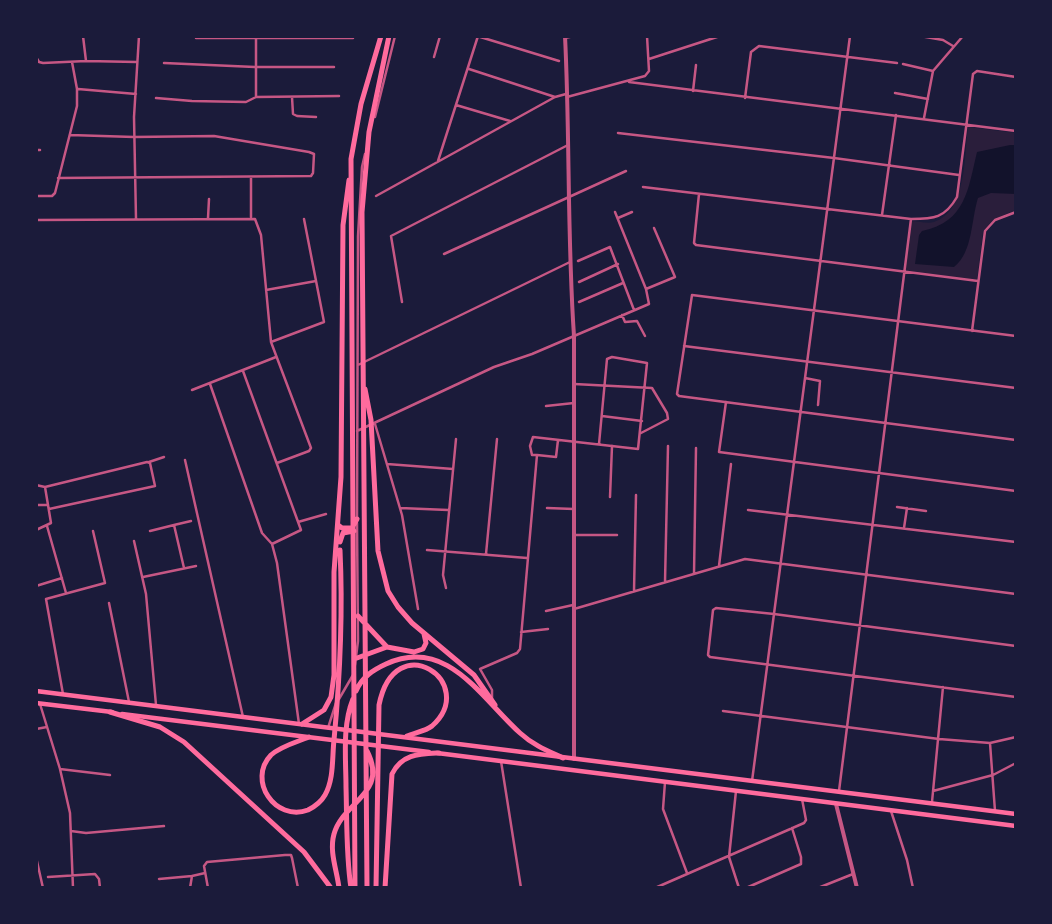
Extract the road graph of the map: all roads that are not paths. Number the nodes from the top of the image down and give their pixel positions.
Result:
1 (83, 36) edge
2 (139, 36) edge
3 (381, 36) edge
4 (389, 36) edge
5 (395, 36) edge
6 (440, 36) edge
7 (478, 36) edge
8 (574, 36) edge
9 (647, 36) edge
10 (720, 36) edge
11 (850, 36) edge
12 (920, 36) edge
13 (963, 36) edge
14 (256, 37) edge
15 (565, 37) edge
16 (196, 38) dead end
17 (353, 38) dead end
18 (953, 46) junction
19 (848, 56) junction
20 (36, 57) edge
21 (434, 57) dead end
22 (649, 59) junction
23 (86, 60) junction
24 (559, 61) dead end
25 (72, 62) junction
26 (137, 62) junction
27 (164, 63) dead end
28 (897, 63) dead end
29 (903, 64) dead end
30 (696, 65) dead end
31 (256, 67) junction
32 (334, 67) dead end
33 (468, 68) junction
34 (933, 71) junction
35 (1016, 77) edge
36 (629, 82) junction
37 (77, 89) junction
38 (693, 91) junction
39 (895, 93) dead end
40 (136, 94) junction
41 (567, 95) junction
42 (256, 96) junction
43 (339, 96) dead end
44 (292, 97) junction
45 (555, 97) junction
46 (156, 98) dead end
47 (744, 98) junction
48 (928, 99) junction
49 (456, 106) junction
50 (840, 109) junction
51 (896, 115) junction
52 (316, 116) dead end
53 (924, 118) junction
54 (512, 121) junction
55 (966, 124) junction
56 (1016, 131) edge
57 (618, 133) dead end
58 (70, 135) junction
59 (134, 138) junction
60 (570, 144) junction
61 (834, 158) junction
62 (351, 159) junction
63 (438, 161) junction
64 (889, 165) junction
65 (626, 171) dead end
66 (959, 175) junction
67 (135, 177) junction
68 (251, 177) junction
69 (58, 178) junction
70 (643, 187) dead end
71 (699, 194) junction
72 (570, 195) junction
73 (36, 196) edge
74 (376, 196) dead end
75 (209, 199) dead end
76 (827, 208) junction
77 (615, 212) dead end
78 (632, 212) dead end
79 (1016, 212) edge
80 (882, 215) junction
81 (251, 217) junction
82 (208, 218) junction
83 (304, 218) dead end
84 (618, 218) junction
85 (136, 219) junction
86 (36, 220) edge
87 (911, 220) junction
88 (654, 228) dead end
89 (444, 254) dead end
90 (820, 260) junction
91 (571, 261) junction
92 (578, 261) dead end
93 (618, 264) junction
94 (905, 272) junction
95 (316, 280) junction
96 (978, 281) junction
97 (579, 282) dead end
98 (622, 283) junction
99 (646, 289) junction
100 (266, 290) junction
101 (402, 302) dead end
102 (579, 302) dead end
103 (634, 310) junction
104 (814, 310) junction
105 (622, 315) junction
106 (899, 322) junction
107 (972, 331) junction
108 (574, 336) junction
109 (645, 336) dead end
110 (1016, 336) edge
111 (272, 342) junction
112 (684, 346) junction
113 (276, 356) junction
114 (807, 361) junction
115 (358, 365) junction
116 (243, 371) junction
117 (892, 373) junction
118 (363, 378) junction
119 (805, 378) junction
120 (210, 384) junction
121 (574, 384) junction
122 (604, 385) junction
123 (1016, 388) edge
124 (646, 389) junction
125 (192, 390) dead end
126 (726, 402) junction
127 (574, 403) junction
128 (818, 405) dead end
129 (546, 406) dead end
130 (801, 411) junction
131 (602, 416) junction
132 (642, 421) junction
133 (886, 423) junction
134 (375, 424) junction
135 (357, 431) junction
136 (641, 433) junction
137 (497, 439) dead end
138 (456, 440) dead end
139 (558, 440) junction
140 (1016, 440) edge
141 (575, 442) junction
142 (599, 444) junction
143 (612, 446) junction
144 (668, 446) dead end
145 (696, 448) dead end
146 (537, 455) junction
147 (164, 457) dead end
148 (185, 460) dead end
149 (149, 462) junction
150 (794, 462) junction
151 (277, 463) junction
152 (387, 464) junction
153 (731, 464) dead end
154 (453, 469) junction
155 (880, 474) junction
156 (36, 485) edge
157 (45, 487) junction
158 (1016, 492) edge
159 (636, 494) dead end
160 (610, 497) dead end
161 (36, 505) edge
162 (48, 505) junction
163 (897, 507) dead end
164 (400, 508) junction
165 (546, 508) dead end
166 (907, 508) junction
167 (49, 509) junction
168 (574, 509) junction
169 (448, 510) junction
170 (748, 510) dead end
171 (926, 511) dead end
172 (326, 514) dead end
173 (787, 514) junction
174 (357, 519) junction
175 (191, 521) dead end
176 (298, 522) junction
177 (338, 524) junction
178 (873, 524) junction
179 (174, 525) junction
180 (46, 526) junction
181 (904, 528) junction
182 (36, 530) edge
183 (93, 531) dead end
184 (150, 531) dead end
185 (356, 531) junction
186 (574, 535) junction
187 (617, 535) dead end
188 (134, 541) dead end
189 (1016, 542) edge
190 (272, 544) junction
191 (339, 546) junction
192 (427, 550) dead end
193 (445, 551) junction
194 (486, 554) junction
195 (527, 558) junction
196 (781, 563) junction
197 (196, 566) dead end
198 (719, 567) junction
199 (184, 568) junction
200 (694, 574) junction
201 (867, 574) junction
202 (62, 578) junction
203 (144, 578) junction
204 (665, 582) junction
205 (36, 586) edge
206 (446, 588) dead end
207 (634, 591) junction
208 (66, 593) junction
209 (1016, 594) edge
210 (109, 602) dead end
211 (573, 607) junction
212 (418, 609) dead end
213 (546, 611) dead end
214 (774, 614) junction
215 (358, 616) junction
216 (412, 623) junction
217 (861, 626) junction
218 (548, 629) dead end
219 (521, 632) junction
220 (1016, 646) edge
221 (387, 647) junction
222 (358, 658) junction
223 (767, 664) junction
224 (854, 677) junction
225 (944, 687) junction
226 (36, 691) edge
227 (63, 694) junction
228 (1016, 697) edge
229 (492, 701) junction
230 (129, 702) junction
231 (38, 703) edge
232 (156, 706) junction
233 (722, 711) dead end
234 (110, 712) junction
235 (761, 716) junction
236 (243, 717) junction
237 (300, 724) junction
238 (511, 725) junction
239 (47, 727) junction
240 (848, 727) junction
241 (328, 728) junction
242 (36, 729) edge
243 (407, 736) junction
244 (309, 737) junction
245 (1016, 737) edge
246 (939, 739) junction
247 (990, 743) junction
248 (363, 744) junction
249 (439, 753) junction
250 (563, 758) junction
251 (574, 759) junction
252 (501, 761) junction
253 (1016, 763) edge
254 (60, 769) junction
255 (993, 774) junction
256 (110, 775) dead end
257 (752, 781) junction
258 (665, 782) junction
259 (736, 791) junction
260 (839, 792) junction
261 (933, 792) junction
262 (802, 799) junction
263 (836, 804) junction
264 (932, 804) junction
265 (891, 811) junction
266 (996, 812) junction
267 (1016, 814) edge
268 (164, 826) dead end
269 (1016, 827) edge
270 (792, 828) junction
271 (71, 831) junction
272 (36, 857) edge
273 (729, 857) junction
274 (205, 873) junction
275 (687, 873) junction
276 (853, 874) junction
277 (72, 876) junction
278 (192, 876) junction
279 (48, 877) dead end
280 (159, 879) dead end
281 (666, 882) junction
282 (43, 888) edge
283 (73, 888) edge
284 (100, 888) edge
285 (190, 888) edge
286 (208, 888) edge
287 (298, 888) edge
288 (331, 888) edge
289 (339, 888) edge
290 (351, 888) edge
291 (356, 888) edge
292 (367, 888) edge
293 (376, 888) edge
294 (385, 888) edge
295 (521, 888) edge
296 (655, 888) edge
297 (668, 888) edge
298 (739, 888) edge
299 (746, 888) edge
300 (818, 888) edge
301 (857, 888) edge
302 (912, 888) edge

1 - 23 street
2 - 26 street
3 - 62 highway
4 - 118 highway
5 - 115 street
6 - 21 street
7 - 24 street
7 - 33 street
8 - 15 street
9 - 22 street
10 - 22 street
11 - 19 street
12 - 18 street
13 - 18 street
14 - 16 street
14 - 17 street
14 - 31 street
15 - 41 street
18 - 34 street
19 - 28 street
19 - 47 street
19 - 50 street
20 - 25 street
22 - 36 street
23 - 25 street
23 - 26 street
25 - 37 street
26 - 40 street
27 - 31 street
29 - 34 street
30 - 38 street
31 - 32 street
31 - 42 street
33 - 45 street
33 - 49 street
34 - 48 street
35 - 55 street
36 - 38 street
36 - 41 street
37 - 40 street
37 - 58 street
38 - 47 street
39 - 48 street
40 - 59 street
41 - 45 street
41 - 60 street
42 - 44 street
42 - 46 street
43 - 44 street
44 - 52 street
45 - 54 street
47 - 50 street
48 - 53 street
49 - 54 street
49 - 63 street
50 - 51 street
50 - 61 street
51 - 53 street
51 - 64 street
53 - 55 street
54 - 63 street
55 - 56 street
55 - 66 street
57 - 61 street
58 - 59 street
58 - 69 street
59 - 67 street
59 - 68 street
60 - 72 street
60 - 101 street
61 - 64 street
61 - 76 street
62 - 177 highway
62 - 291 highway
63 - 74 street
64 - 66 street
64 - 80 street
65 - 72 street
66 - 87 street
67 - 68 street
67 - 69 street
67 - 85 street
68 - 81 street
69 - 73 street
70 - 71 street
71 - 76 street
71 - 90 street
72 - 89 street
72 - 91 street
75 - 82 street
76 - 80 street
76 - 90 street
77 - 84 street
78 - 84 street
79 - 96 street
80 - 87 street
81 - 82 street
81 - 100 street
82 - 85 street
83 - 95 street
84 - 99 street
85 - 86 street
87 - 94 street
88 - 99 street
90 - 94 street
90 - 104 street
91 - 108 street
91 - 115 street
92 - 93 street
93 - 97 street
93 - 98 street
94 - 96 street
94 - 106 street
95 - 100 street
95 - 111 street
96 - 107 street
98 - 102 street
98 - 103 street
99 - 103 street
100 - 111 street
103 - 105 street
104 - 106 street
104 - 112 street
104 - 114 street
105 - 108 street
105 - 109 street
106 - 107 street
106 - 117 street
107 - 110 street
108 - 121 street
108 - 134 street
111 - 113 street
112 - 114 street
112 - 126 street
113 - 116 street
113 - 151 street
114 - 117 street
114 - 119 street
115 - 135 street
116 - 120 street
116 - 151 street
117 - 123 street
117 - 133 street
118 - 216 highway
118 - 292 highway
119 - 128 street
119 - 130 street
120 - 125 street
120 - 190 street
121 - 122 street
121 - 127 street
122 - 124 street
122 - 124 street
122 - 131 street
124 - 132 street
124 - 136 street
126 - 130 street
126 - 150 street
127 - 129 street
127 - 141 street
130 - 133 street
130 - 150 street
131 - 132 street
131 - 142 street
132 - 136 street
133 - 140 street
133 - 155 street
134 - 135 street
134 - 152 street
135 - 174 street
136 - 143 street
137 - 194 street
138 - 154 street
139 - 141 street
139 - 146 street
139 - 146 street
141 - 142 street
141 - 168 street
142 - 143 street
143 - 160 street
144 - 204 street
145 - 200 street
146 - 195 street
147 - 149 street
148 - 236 street
149 - 157 street
149 - 167 street
150 - 155 street
150 - 173 street
151 - 176 street
152 - 154 street
152 - 164 street
153 - 198 street
154 - 169 street
155 - 158 street
155 - 178 street
156 - 157 street
157 - 162 street
159 - 207 street
161 - 162 street
162 - 167 street
163 - 166 street
164 - 169 street
164 - 212 street
165 - 168 street
166 - 171 street
166 - 181 street
167 - 180 street
168 - 186 street
169 - 193 street
170 - 173 street
172 - 176 street
173 - 178 street
173 - 196 street
174 - 177 highway
174 - 185 street
175 - 179 street
176 - 190 street
177 - 191 highway
178 - 181 street
178 - 201 street
179 - 184 street
179 - 199 street
180 - 182 street
180 - 202 street
181 - 189 street
183 - 208 street
185 - 191 highway
185 - 215 street
186 - 187 street
186 - 211 street
188 - 203 street
190 - 237 street
191 - 237 highway
191 - 244 highway
192 - 193 street
193 - 194 street
193 - 206 street
194 - 195 street
195 - 219 street
196 - 198 street
196 - 201 street
196 - 214 street
197 - 199 street
198 - 200 street
199 - 203 street
200 - 204 street
201 - 209 street
201 - 217 street
202 - 205 street
202 - 208 street
203 - 232 street
204 - 207 street
207 - 211 street
208 - 227 street
210 - 230 street
211 - 213 street
211 - 251 street
214 - 217 street
214 - 223 street
214 - 223 street
215 - 221 highway
215 - 222 street
216 - 221 highway
216 - 229 highway
217 - 220 street
217 - 224 street
218 - 219 street
219 - 229 street
221 - 222 highway
222 - 241 street
223 - 224 street
223 - 235 street
224 - 225 street
224 - 240 street
225 - 228 street
225 - 246 street
226 - 227 main road
227 - 230 main road
229 - 238 highway
230 - 232 main road
231 - 234 main road
231 - 239 street
232 - 236 main road
233 - 235 street
234 - 244 main road
234 - 288 highway
235 - 240 street
235 - 257 street
236 - 237 main road
237 - 241 main road
238 - 250 highway
238 - 290 highway
239 - 242 street
239 - 254 street
240 - 246 street
240 - 260 street
241 - 243 main road
243 - 250 main road
243 - 293 highway
244 - 248 main road
245 - 247 street
246 - 247 street
246 - 261 street
247 - 255 street
248 - 249 main road
248 - 289 highway
249 - 252 main road
249 - 294 highway
250 - 251 main road
251 - 257 main road
252 - 258 main road
252 - 295 street
253 - 255 street
254 - 256 street
254 - 271 street
255 - 261 street
255 - 266 street
257 - 260 main road
258 - 259 main road
258 - 275 street
259 - 262 main road
259 - 273 street
260 - 264 main road
261 - 264 street
262 - 263 main road
262 - 270 street
263 - 265 main road
263 - 276 street
264 - 266 main road
265 - 269 main road
265 - 302 street
266 - 267 main road
268 - 271 street
270 - 273 street
270 - 299 street
271 - 277 street
272 - 282 street
273 - 275 street
273 - 298 street
274 - 278 street
274 - 286 street
274 - 287 street
275 - 281 street
276 - 300 street
276 - 301 street
277 - 279 street
277 - 283 street
277 - 284 street
278 - 280 street
278 - 285 street
281 - 296 street
281 - 297 street

